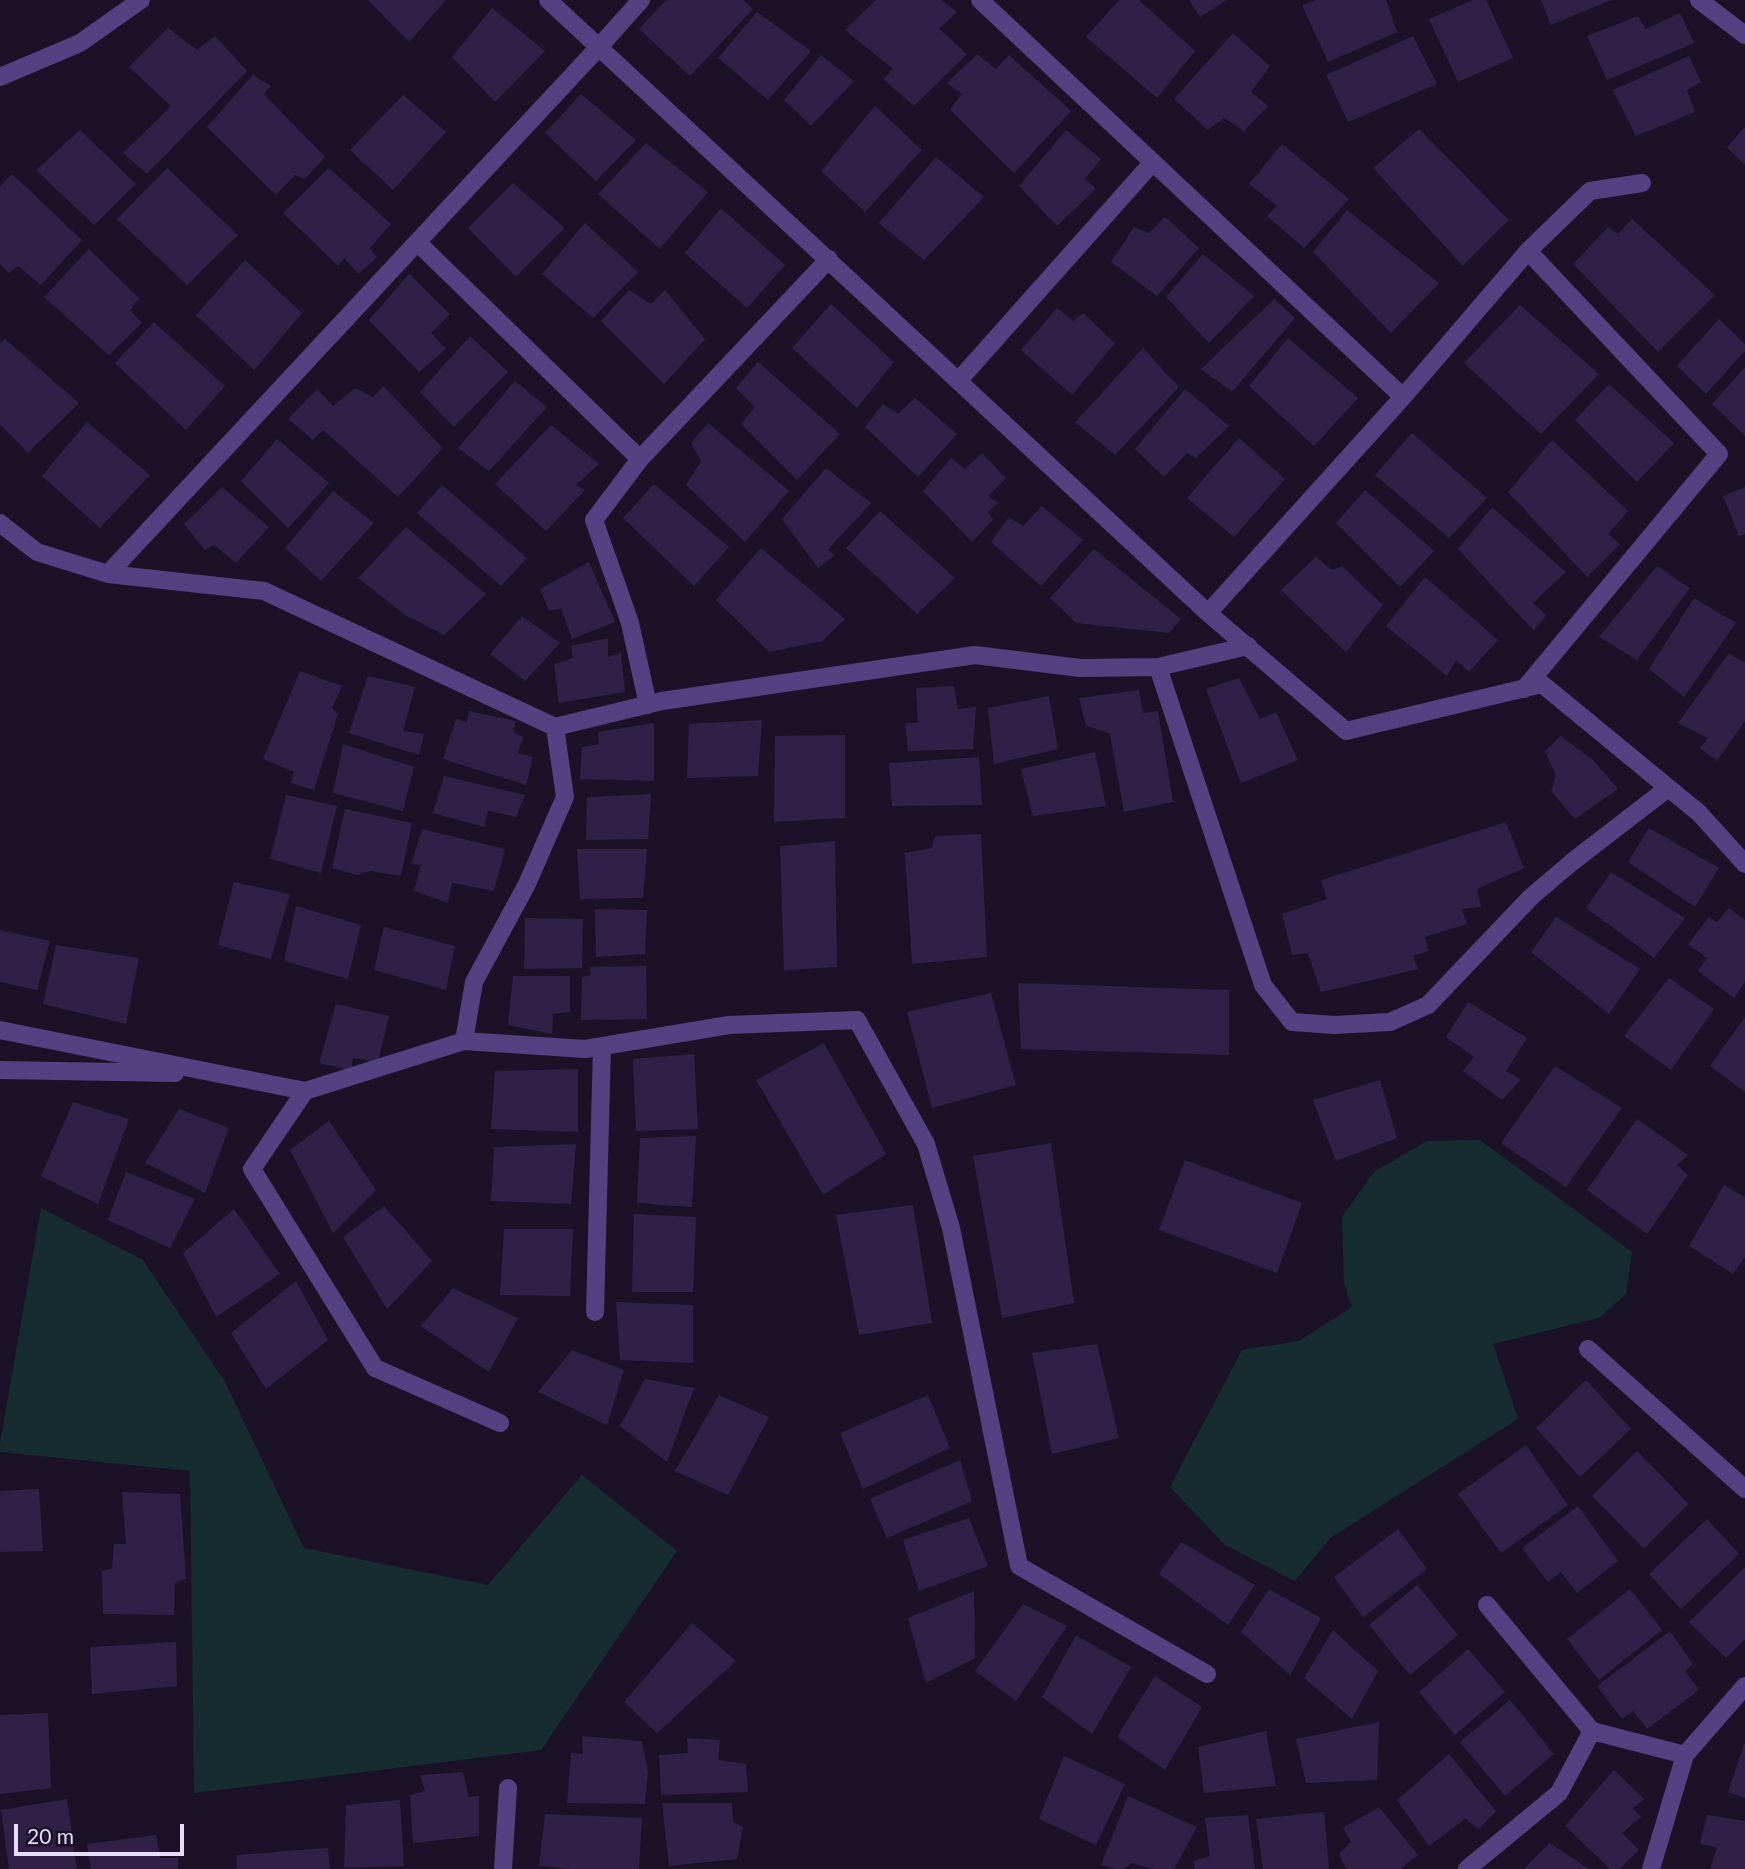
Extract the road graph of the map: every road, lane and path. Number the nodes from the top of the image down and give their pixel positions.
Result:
1 (141, 0) edge
2 (548, 0) edge
3 (641, 0) edge
4 (980, 0) edge
5 (1699, 0) edge
6 (1745, 35) edge
7 (599, 47) junction
8 (0, 77) edge
9 (1153, 162) junction
10 (1642, 183) dead end
11 (417, 242) junction
12 (1528, 251) junction
13 (829, 259) junction
14 (959, 380) junction
15 (1403, 397) junction
16 (640, 459) junction
17 (0, 523) edge
18 (108, 574) junction
19 (1208, 613) junction
20 (1248, 646) junction
21 (1158, 667) junction
22 (1524, 689) junction
23 (648, 705) junction
24 (555, 727) junction
25 (1668, 788) junction
26 (1745, 864) edge
27 (0, 1030) edge
28 (464, 1041) junction
29 (602, 1046) junction
30 (0, 1070) edge
31 (223, 1073) junction
32 (305, 1091) junction
33 (595, 1312) dead end
34 (1588, 1349) dead end
35 (500, 1423) dead end
36 (1745, 1489) edge
37 (1487, 1605) dead end
38 (1206, 1674) dead end
39 (1745, 1686) edge
40 (1592, 1731) junction
41 (1685, 1755) junction
42 (508, 1788) dead end
43 (503, 1869) edge
44 (1467, 1869) edge
45 (1651, 1869) edge

1 - 8 street
2 - 7 street
3 - 7 street
4 - 9 street
5 - 6 street
7 - 11 street
7 - 13 street
9 - 14 street
9 - 15 street
10 - 12 street
11 - 16 street
11 - 18 street
12 - 15 street
12 - 22 street
13 - 14 street
13 - 16 street
14 - 19 street
15 - 19 street
16 - 23 street
17 - 18 street
18 - 24 street
19 - 20 street
20 - 21 street
20 - 22 street
21 - 23 street
21 - 25 street
22 - 25 street
23 - 24 street
24 - 28 street
25 - 26 street
27 - 31 street
28 - 29 street
28 - 32 street
29 - 33 street
29 - 38 street
30 - 31 street
31 - 32 street
32 - 35 street
34 - 36 street
37 - 40 street
39 - 41 street
40 - 41 street
40 - 44 street
41 - 45 street
42 - 43 street

